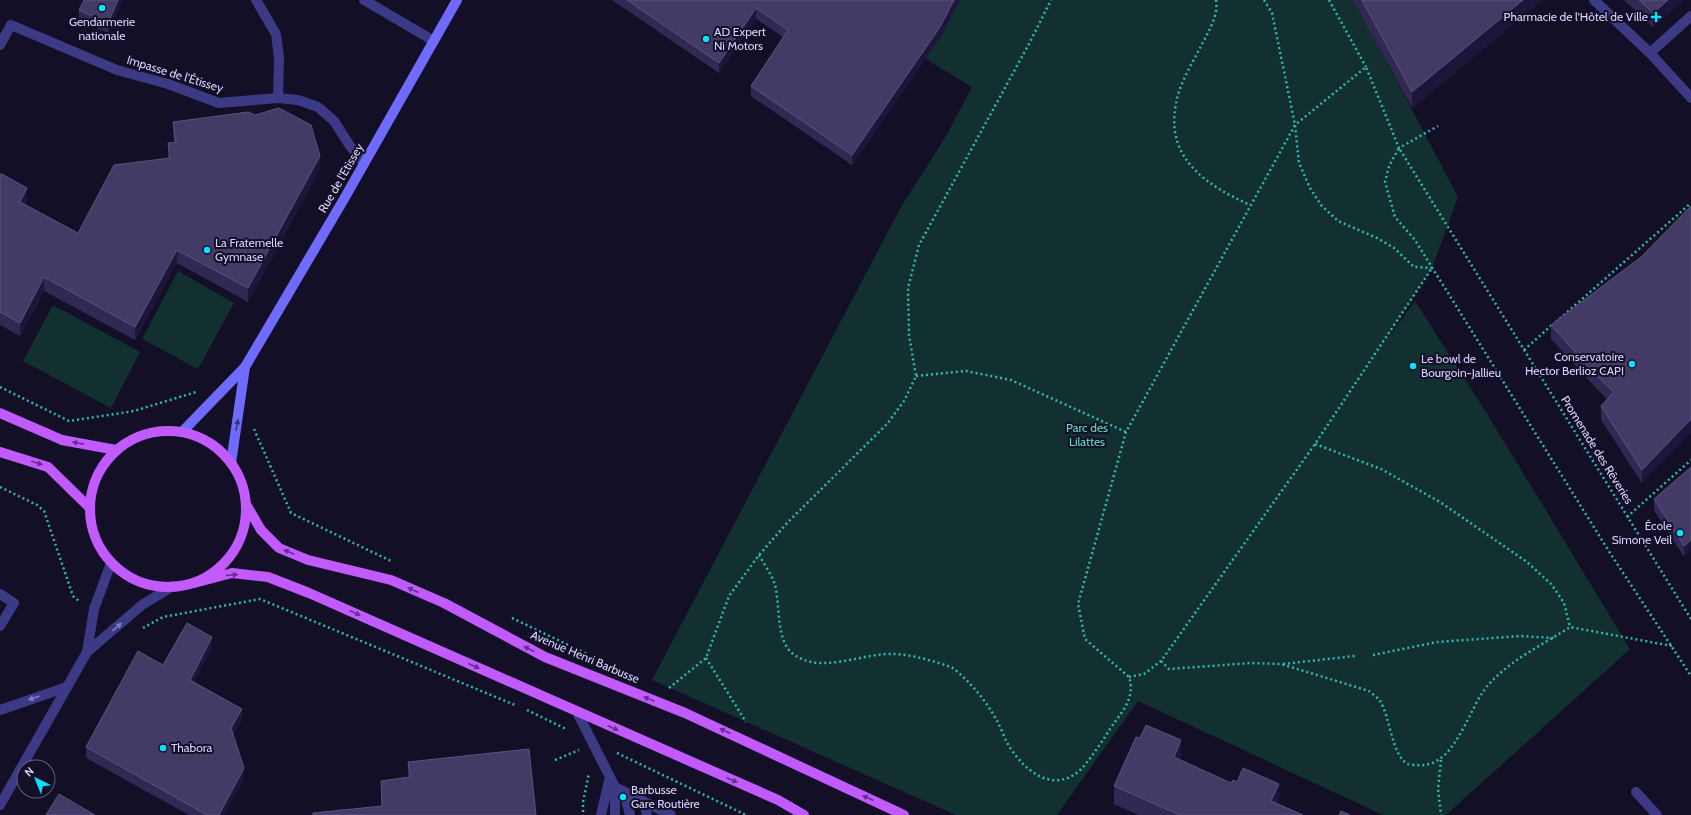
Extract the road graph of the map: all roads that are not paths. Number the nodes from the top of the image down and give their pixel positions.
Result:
1 (256, 0) edge
2 (364, 0) edge
3 (457, 0) edge
4 (1594, 0) edge
5 (1691, 16) edge
6 (434, 41) junction
7 (0, 45) edge
8 (1650, 53) junction
9 (278, 98) junction
10 (1691, 98) edge
11 (364, 163) junction
12 (245, 367) junction
13 (0, 413) edge
14 (182, 432) junction
15 (116, 450) junction
16 (0, 452) edge
17 (231, 463) junction
18 (247, 506) junction
19 (90, 508) junction
20 (111, 563) junction
21 (194, 583) junction
22 (173, 586) junction
23 (0, 594) edge
24 (0, 626) edge
25 (87, 652) junction
26 (67, 687) junction
27 (0, 710) edge
28 (577, 712) junction
29 (610, 778) junction
30 (619, 790) junction
31 (1636, 792) dead end
32 (644, 802) junction
33 (0, 805) edge
34 (660, 812) edge
35 (601, 815) edge
36 (615, 815) edge
37 (630, 815) edge
38 (647, 815) edge
39 (671, 815) edge
40 (804, 815) edge
41 (904, 815) edge
42 (1657, 815) edge

1 - 9 street
2 - 6 street
3 - 6 street, Rue de l'Etissey
4 - 8 street
5 - 8 street
6 - 11 street, Rue de l'Etissey
7 - 9 street, Impasse de l'Étissey
8 - 10 street
9 - 11 street, Impasse de l'Étissey
11 - 12 street, Rue de l'Etissey
12 - 14 street, Rue de l'Etissey
17 -> 12 street, Rue de l'Etissey
15 -> 13 main road
14 - 15 main road
14 - 17 main road
15 - 19 main road
16 -> 19 main road
17 - 18 main road
18 - 21 main road
41 -> 18 main road, Avenue Henri Barbusse
19 - 20 main road
20 - 22 main road
20 - 25 street
21 - 22 main road
21 -> 28 main road
25 -> 22 street
23 - 24 street
25 - 26 street
26 -> 27 street
26 - 33 street
28 - 29 street
28 -> 40 main road
29 - 30 street
29 - 35 street
30 - 32 street
30 - 36 street
30 - 37 street
31 - 42 street
32 - 34 street
32 - 38 street
34 - 39 street

